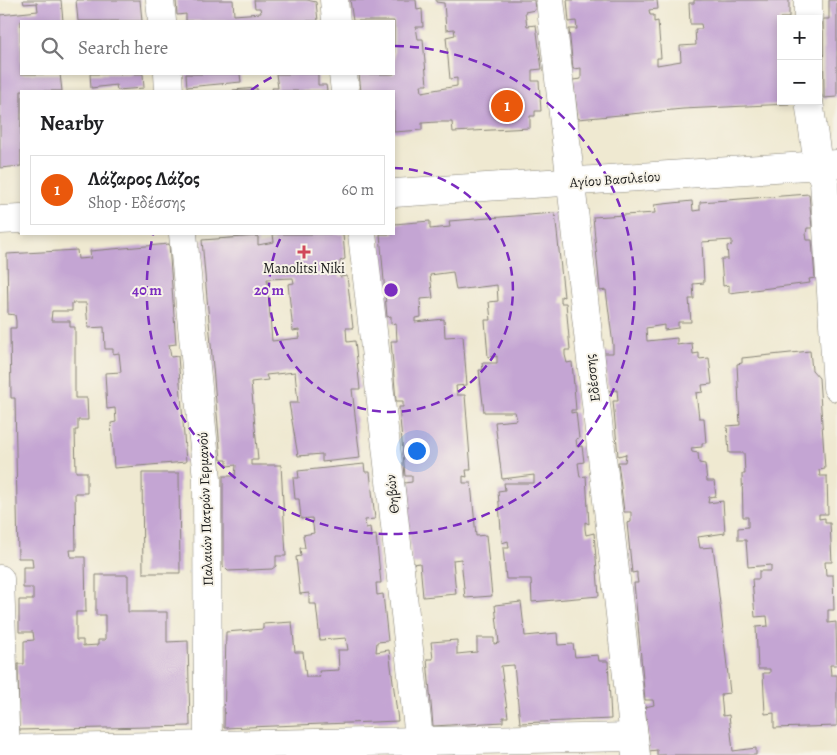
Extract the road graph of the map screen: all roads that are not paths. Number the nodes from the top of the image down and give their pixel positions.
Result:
1 (160, 0) edge
2 (334, 0) edge
3 (550, 0) edge
4 (808, 0) edge
5 (808, 15) edge
6 (162, 20) edge
7 (336, 20) edge
8 (168, 75) edge
9 (343, 75) edge
10 (169, 90) edge
11 (345, 90) edge
12 (811, 105) edge
13 (828, 165) edge
14 (569, 182) junction
15 (395, 193) edge
16 (20, 218) edge
17 (0, 220) edge
18 (183, 235) edge
19 (362, 235) edge
20 (837, 387) edge
21 (0, 579) edge
22 (635, 746) edge
23 (420, 748) edge
24 (208, 750) edge
25 (4, 751) edge

1 - 6 street
2 - 7 street
3 - 14 street, Εδέσσης
4 - 5 street
8 - 10 street
9 - 11 street
12 - 13 street
13 - 14 street, Αγίου Βασιλείου
13 - 20 street
14 - 15 street, Αγίου Βασιλείου
14 - 22 street, Εδέσσης
16 - 17 street
18 - 24 street, Παλαιών Πατρών Γερμανού
19 - 23 street, Θηβών
21 - 25 street
22 - 23 street
23 - 24 street
24 - 25 street

